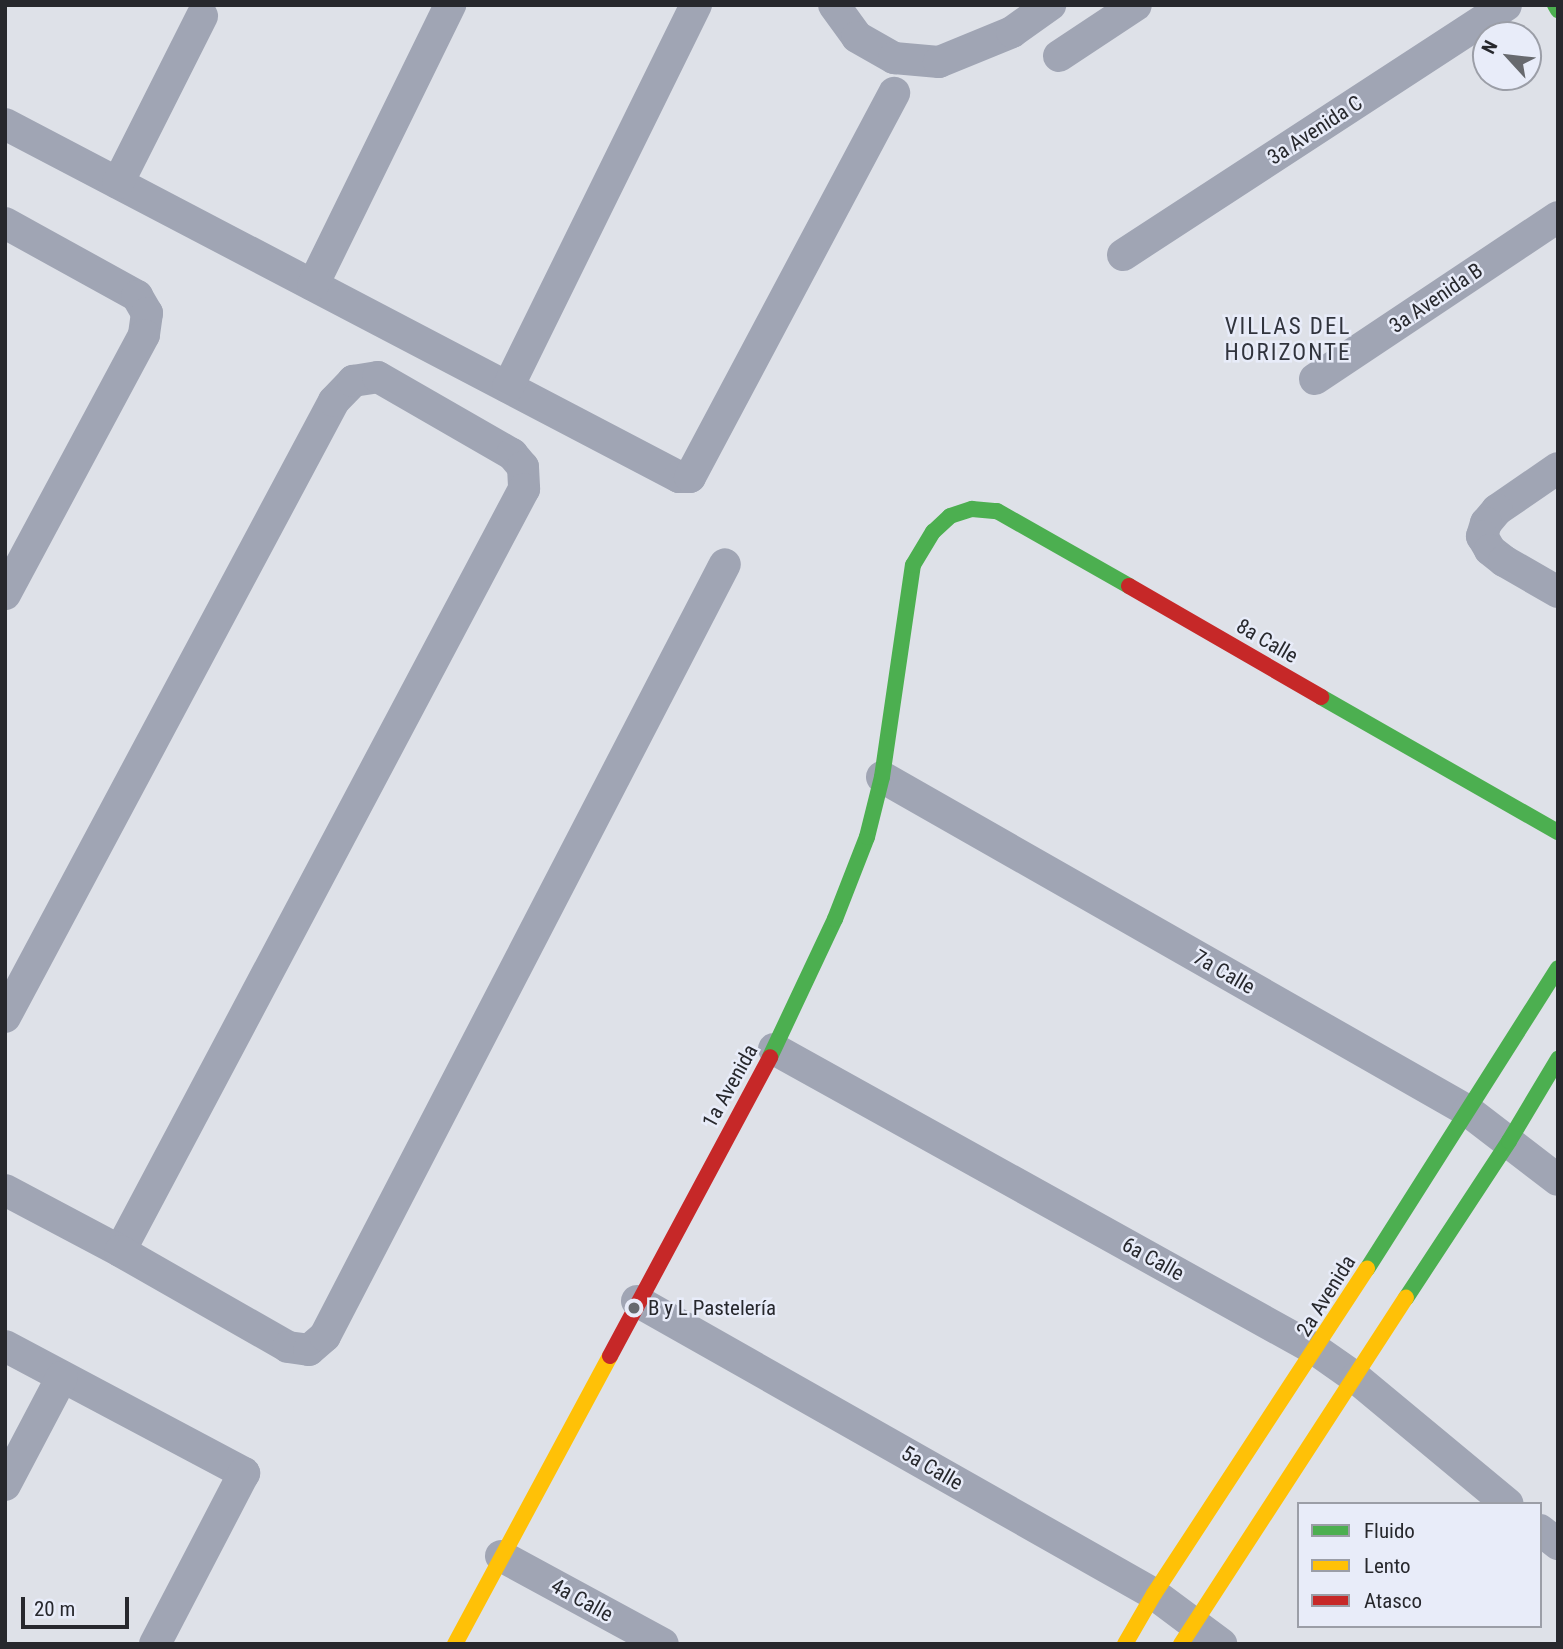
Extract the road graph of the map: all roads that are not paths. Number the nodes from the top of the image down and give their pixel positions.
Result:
1 (450, 5) edge
2 (696, 5) edge
3 (834, 5) edge
4 (1050, 5) edge
5 (1136, 5) edge
6 (1506, 5) edge
7 (1555, 5) edge
8 (1558, 10) edge
9 (202, 16) dead end
10 (1059, 56) dead end
11 (894, 93) dead end
12 (5, 124) edge
13 (118, 183) junction
14 (1558, 217) edge
15 (5, 223) edge
16 (1123, 255) dead end
17 (313, 285) junction
18 (1315, 379) dead end
19 (508, 387) junction
20 (1558, 468) edge
21 (950, 516) joint
22 (725, 564) dead end
23 (1558, 592) edge
24 (5, 594) edge
25 (882, 777) junction
26 (1558, 832) edge
27 (1558, 968) edge
28 (5, 1017) edge
29 (774, 1049) junction
30 (1558, 1059) edge
31 (1468, 1111) junction
32 (1509, 1141) junction
33 (1558, 1180) edge
34 (5, 1190) edge
35 (120, 1251) junction
36 (637, 1301) junction
37 (5, 1346) edge
38 (1317, 1350) junction
39 (62, 1377) junction
40 (1356, 1378) junction
41 (5, 1485) edge
42 (1506, 1502) edge
43 (1542, 1532) edge
44 (1558, 1544) edge
45 (501, 1556) junction
46 (1154, 1594) junction
47 (1188, 1633) edge
48 (155, 1644) edge
49 (455, 1644) edge
50 (663, 1644) edge
51 (1125, 1644) edge
52 (1221, 1644) edge

1 - 17 street
2 - 19 street
3 - 4 street
5 - 10 street
6 - 16 street, 3a Avenida C
7 - 8 street
9 - 13 street
11 - 19 street
12 - 13 street
13 - 17 street
14 - 18 street, 3a Avenida B
15 - 24 street
17 - 19 street
20 - 23 street
21 - 25 street, 1a Avenida
21 - 26 street, 8a Calle
22 - 35 street
25 - 29 street, 1a Avenida
25 - 31 street, 7a Calle
27 - 31 street, 2a Avenida
28 - 35 street
29 - 36 street, 1a Avenida
29 - 38 street, 6a Calle
30 - 32 street
31 - 32 street, 7a Calle
31 - 38 street, 2a Avenida
32 - 33 street, 7a Calle
32 - 40 street
34 - 35 street
36 - 45 street, 1a Avenida
36 - 46 street, 5a Calle
37 - 39 street
38 - 40 street, 6a Calle
38 - 46 street, 2a Avenida
39 - 41 street
39 - 48 street
40 - 42 street, 6a Calle
40 - 47 street
43 - 44 street
45 - 49 street, 1a Avenida
45 - 50 street, 4a Calle
46 - 47 street, 5a Calle
46 - 51 street, 2a Avenida
47 - 52 street, 5a Calle

